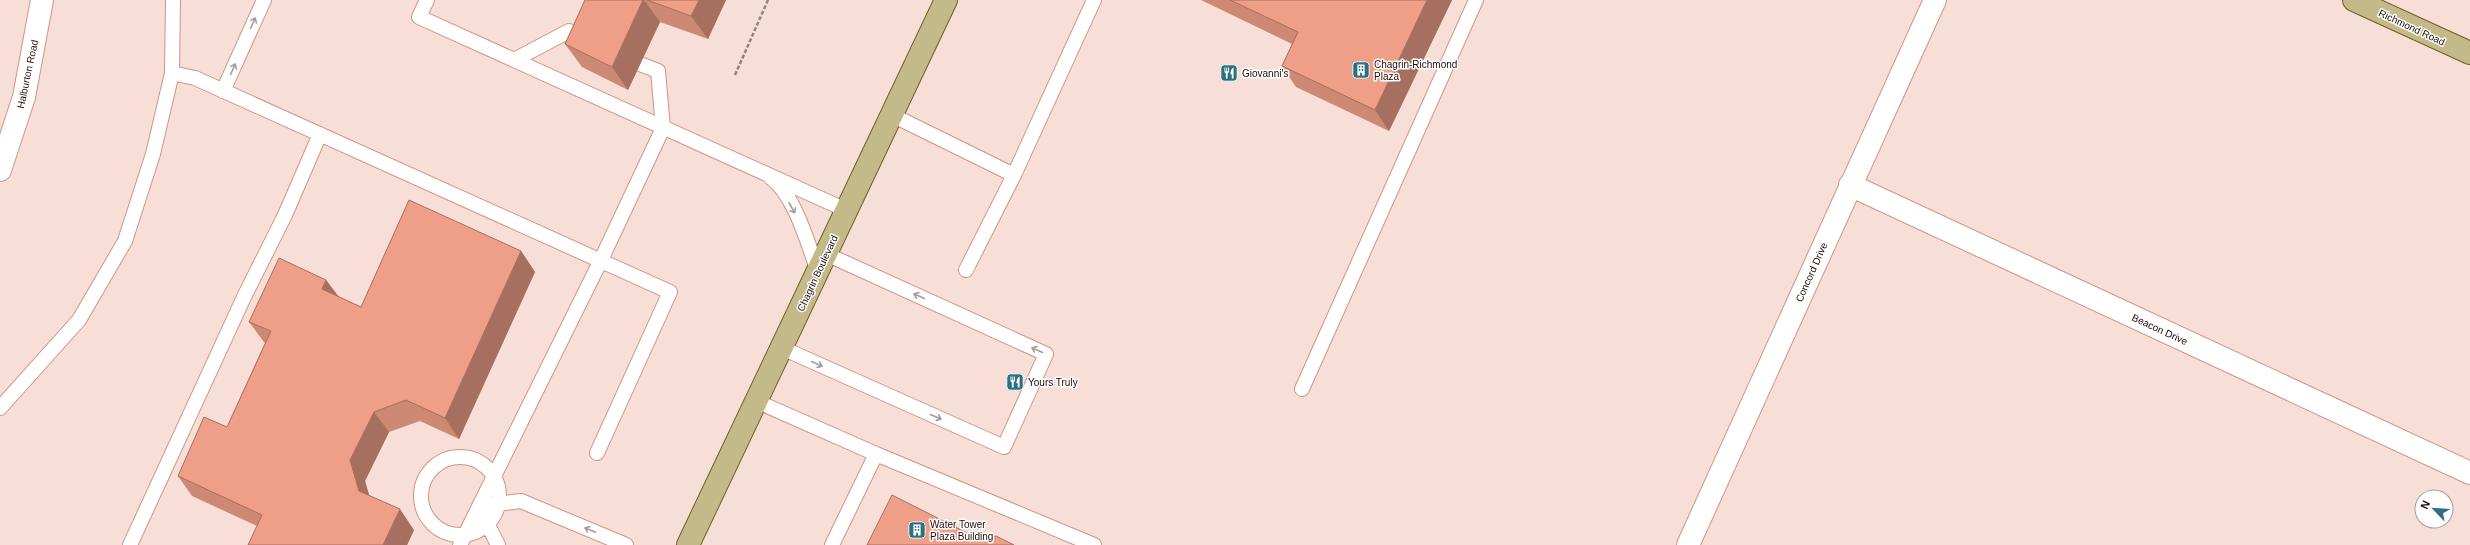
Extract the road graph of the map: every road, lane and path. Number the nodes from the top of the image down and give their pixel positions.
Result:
1 (42, 0) edge
2 (173, 0) edge
3 (264, 0) edge
4 (427, 0) edge
5 (768, 0) edge
6 (946, 0) edge
7 (1094, 0) edge
8 (1476, 0) edge
9 (1935, 0) edge
10 (2354, 0) edge
11 (594, 42) edge
12 (2470, 53) edge
13 (514, 60) junction
14 (640, 64) dead end
15 (172, 73) junction
16 (735, 75) dead end
17 (223, 91) junction
18 (892, 115) junction
19 (663, 128) junction
20 (320, 134) junction
21 (757, 169) junction
22 (0, 170) edge
23 (1014, 175) junction
24 (1850, 186) junction
25 (846, 210) junction
26 (600, 260) junction
27 (822, 263) junction
28 (966, 270) dead end
29 (782, 348) junction
30 (1302, 388) dead end
31 (756, 401) junction
32 (0, 408) edge
33 (597, 453) dead end
34 (876, 454) junction
35 (2470, 473) edge
36 (494, 477) junction
37 (499, 503) junction
38 (479, 508) junction
39 (488, 524) junction
40 (462, 540) edge
41 (130, 545) edge
42 (498, 545) edge
43 (626, 545) edge
44 (688, 545) edge
45 (832, 545) edge
46 (1094, 545) edge
47 (1688, 545) edge

1 - 22 street, Halburton Road
2 - 15 lane
17 -> 3 lane
4 - 13 lane
5 - 16 path
6 - 18 main road, Chagrin Boulevard
7 - 23 lane
8 - 30 lane
9 - 24 street, Concord Drive
10 - 12 main road, Richmond Road
11 - 13 lane
13 - 19 lane
14 - 19 lane
15 - 17 lane
15 - 32 lane
17 - 20 lane
18 - 23 lane
18 - 25 main road, Chagrin Boulevard
19 - 21 lane
19 - 26 lane
20 - 26 lane
20 - 41 lane
21 - 25 lane
21 -> 27 lane
23 - 28 lane
24 - 35 street, Beacon Drive
24 - 47 street, Concord Drive
25 - 27 main road, Chagrin Boulevard
26 - 33 lane
26 - 36 lane
27 - 29 main road, Chagrin Boulevard
29 -> 27 lane
29 - 31 main road, Chagrin Boulevard
31 - 34 lane
31 - 44 main road, Chagrin Boulevard
34 - 45 lane
34 - 46 lane
36 - 37 lane
36 - 38 lane
36 - 40 lane
37 - 38 lane
37 - 39 lane
43 -> 37 lane
38 - 39 lane
38 - 40 lane
39 - 40 lane
39 - 42 lane

